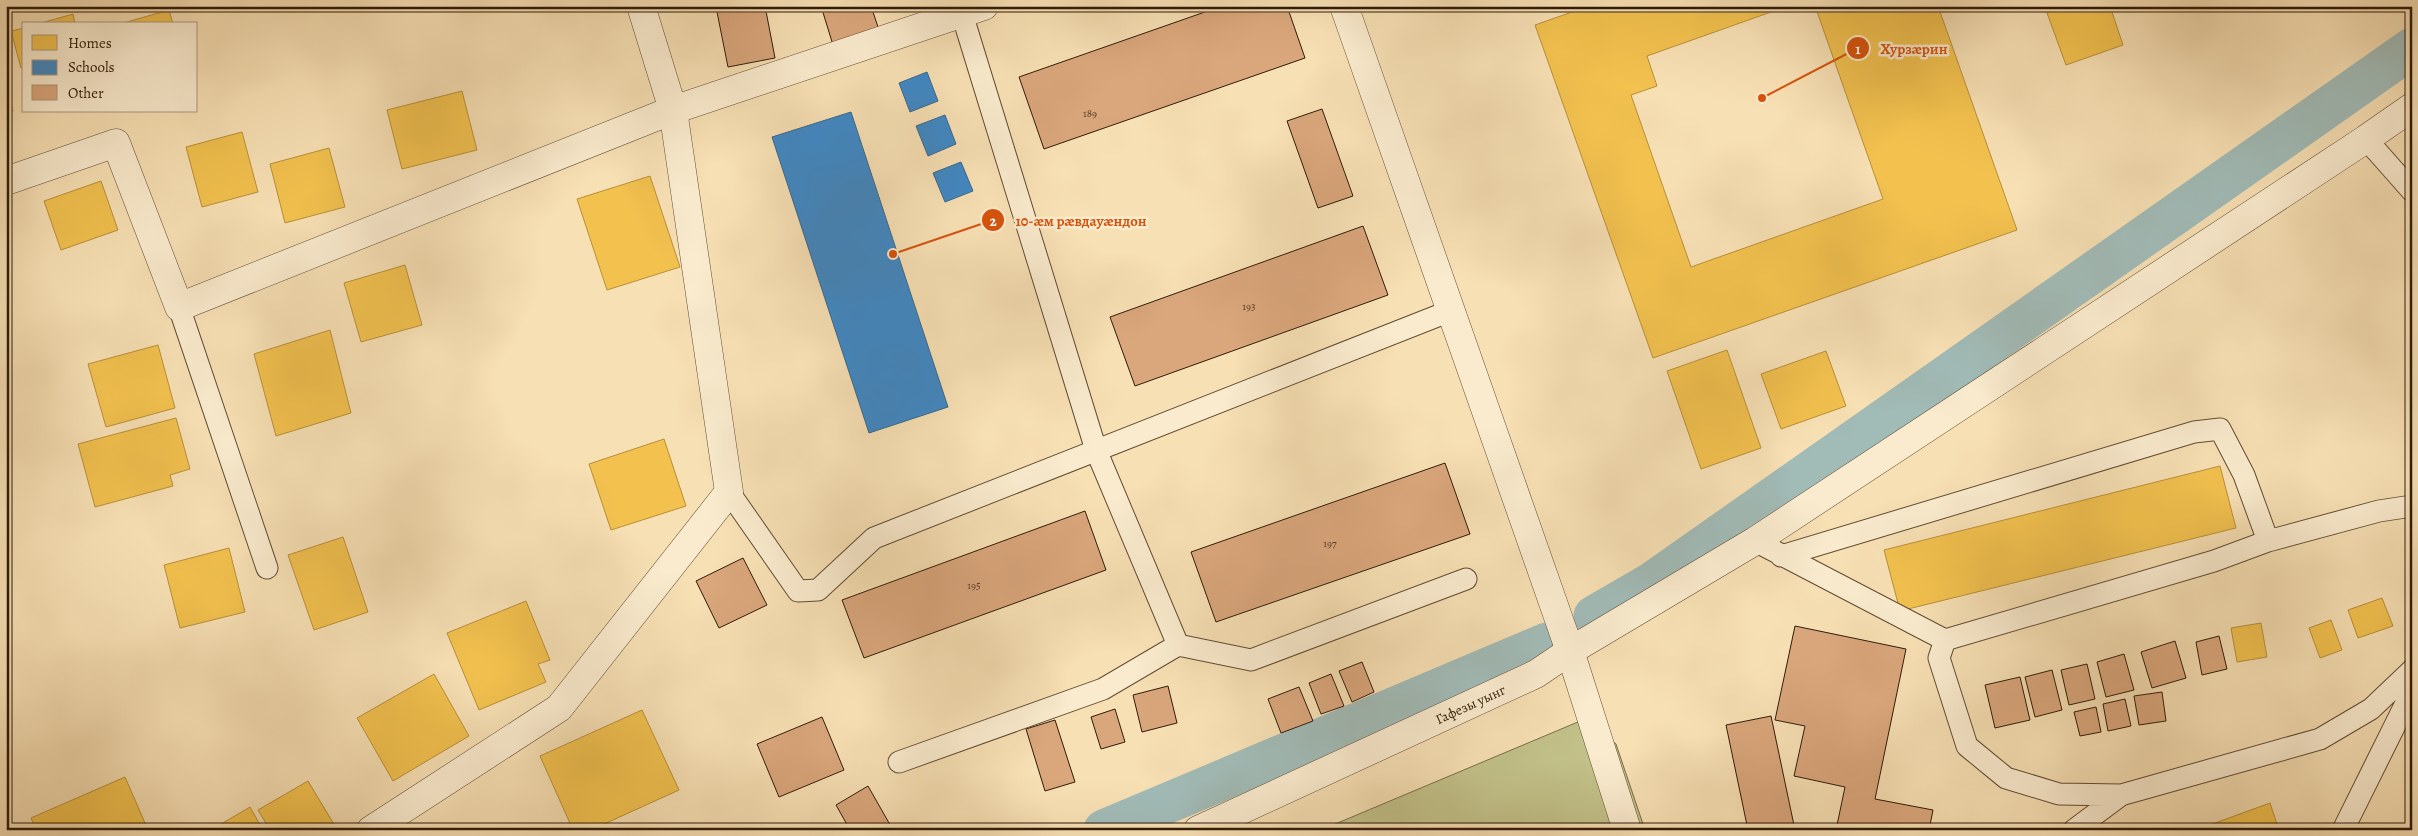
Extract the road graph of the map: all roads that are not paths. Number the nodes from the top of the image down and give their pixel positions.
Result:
1 (640, 6) edge
2 (1344, 6) edge
3 (973, 10) edge
4 (2412, 107) edge
5 (673, 110) junction
6 (2366, 139) junction
7 (6, 181) edge
8 (2412, 191) edge
9 (179, 307) junction
10 (1450, 311) junction
11 (1096, 450) junction
12 (729, 492) junction
13 (2412, 506) edge
14 (1755, 541) junction
15 (2268, 541) junction
16 (1782, 556) junction
17 (267, 568) dead end
18 (1466, 579) dead end
19 (1945, 640) junction
20 (1178, 645) junction
21 (1570, 651) junction
22 (2412, 670) edge
23 (2412, 692) edge
24 (899, 762) dead end
25 (2121, 795) junction
26 (371, 830) edge
27 (1198, 830) edge
28 (1627, 830) edge
29 (2074, 830) edge
30 (2343, 830) edge

1 - 5 street
2 - 10 street
3 - 5 street
3 - 11 lane
4 - 6 street, Гафезы уынг
5 - 9 street
5 - 12 street
6 - 8 lane
6 - 14 street, Гафезы уынг
7 - 9 street
9 - 17 lane
10 - 11 lane
10 - 21 street
11 - 12 lane
11 - 20 lane
12 - 26 street
13 - 15 lane
14 - 16 lane
14 - 21 street, Гафезы уынг
15 - 16 lane
15 - 19 lane
16 - 19 lane
18 - 20 lane
19 - 25 lane
20 - 24 lane
21 - 27 street, Гафезы уынг
21 - 28 street
22 - 25 lane
23 - 30 lane
25 - 29 lane

